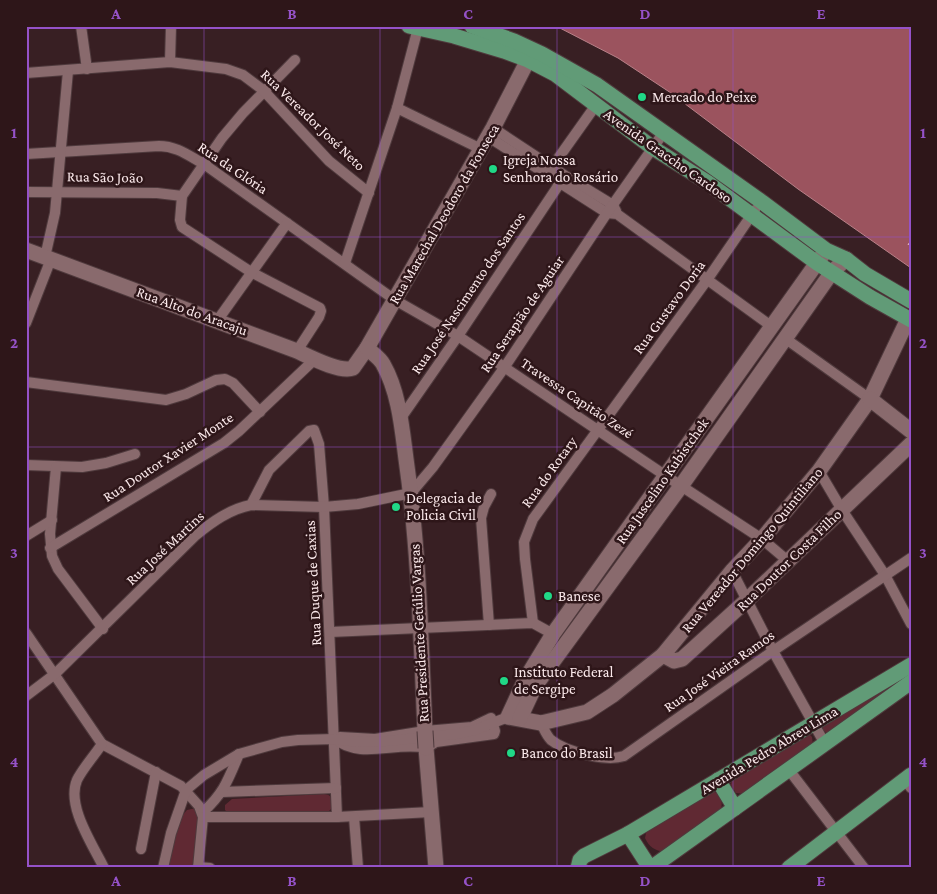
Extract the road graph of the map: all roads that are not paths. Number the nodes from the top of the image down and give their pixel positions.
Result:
1 (81, 26) edge
2 (171, 26) edge
3 (472, 26) edge
4 (413, 27) edge
5 (295, 60) dead end
6 (528, 60) junction
7 (170, 62) junction
8 (87, 69) junction
9 (68, 71) junction
10 (26, 73) edge
11 (263, 90) junction
12 (622, 102) junction
13 (596, 105) junction
14 (397, 108) junction
15 (612, 117) junction
16 (664, 132) junction
17 (487, 138) junction
18 (653, 148) junction
19 (61, 152) junction
20 (26, 154) edge
21 (204, 164) junction
22 (552, 167) junction
23 (560, 183) junction
24 (57, 191) junction
25 (26, 192) edge
26 (369, 193) junction
27 (182, 196) junction
28 (762, 202) junction
29 (612, 210) junction
30 (752, 215) junction
31 (287, 223) junction
32 (26, 250) edge
33 (826, 250) junction
34 (48, 258) junction
35 (846, 259) junction
36 (345, 263) junction
37 (817, 263) junction
38 (250, 272) junction
39 (832, 272) junction
40 (707, 280) junction
41 (395, 300) junction
42 (911, 301) edge
43 (782, 310) junction
44 (217, 320) junction
45 (799, 320) junction
46 (909, 320) edge
47 (26, 324) edge
48 (771, 326) junction
49 (458, 336) junction
50 (786, 339) junction
51 (367, 348) junction
52 (297, 350) junction
53 (315, 359) junction
54 (356, 365) joint
55 (504, 368) junction
56 (26, 382) edge
57 (870, 398) junction
58 (260, 412) junction
59 (401, 418) junction
60 (598, 430) junction
61 (911, 431) edge
62 (911, 444) edge
63 (135, 454) dead end
64 (26, 465) edge
65 (56, 467) junction
66 (820, 471) junction
67 (666, 476) junction
68 (681, 486) junction
69 (411, 493) junction
70 (491, 494) dead end
71 (251, 506) junction
72 (324, 507) junction
73 (842, 510) junction
74 (52, 520) junction
75 (26, 536) edge
76 (762, 539) junction
77 (50, 548) junction
78 (911, 558) edge
79 (788, 561) junction
80 (732, 570) junction
81 (885, 576) junction
82 (747, 600) junction
83 (533, 624) junction
84 (911, 624) edge
85 (489, 625) junction
86 (103, 629) junction
87 (421, 629) junction
88 (330, 632) junction
89 (26, 633) edge
90 (553, 634) junction
91 (773, 651) junction
92 (663, 655) junction
93 (911, 665) edge
94 (55, 674) junction
95 (911, 682) edge
96 (530, 683) junction
97 (26, 696) edge
98 (514, 718) junction
99 (492, 723) junction
100 (541, 723) junction
101 (814, 723) junction
102 (335, 738) junction
103 (424, 739) junction
104 (102, 744) junction
105 (825, 744) junction
106 (239, 754) junction
107 (789, 770) junction
108 (156, 772) junction
109 (718, 780) junction
110 (909, 781) edge
111 (336, 788) junction
112 (186, 790) junction
113 (222, 792) junction
114 (735, 808) junction
115 (431, 812) junction
116 (203, 815) junction
117 (354, 816) junction
118 (337, 817) junction
119 (837, 832) junction
120 (628, 834) junction
121 (141, 849) dead end
122 (198, 867) edge
123 (575, 867) edge
124 (104, 868) edge
125 (163, 868) edge
126 (210, 868) edge
127 (358, 868) edge
128 (436, 868) edge
129 (651, 868) edge
130 (789, 868) edge
131 (864, 868) edge

1 - 8 street
2 - 7 street
3 - 12 main road, Avenida Graccho Cardoso
4 - 6 main road, Avenida Graccho Cardoso
4 - 14 street
5 - 11 street
6 - 13 main road, Avenida Graccho Cardoso
6 - 17 street, Rua Marechal Deodoro da Fonseca
7 - 8 street, Rua Vereador José Neto
7 - 11 street, Rua Vereador José Neto
8 - 9 street, Rua Vereador José Neto
9 - 10 street, Rua Vereador José Neto
9 - 19 street
11 - 21 street
11 - 26 street, Rua Vereador José Neto
12 - 15 main road
12 - 16 main road, Avenida Graccho Cardoso
13 - 15 main road, Avenida Graccho Cardoso
13 - 22 street
14 - 17 street
14 - 26 street
15 - 18 main road, Avenida Graccho Cardoso
16 - 18 street, Rua Serapião de Aguiar
16 - 28 main road, Avenida Graccho Cardoso
17 - 22 street
17 - 23 street
17 - 41 street, Rua Marechal Deodoro da Fonseca
18 - 29 street, Rua Serapião de Aguiar
18 - 30 main road, Avenida Graccho Cardoso
19 - 20 street, Rua da Glória
19 - 21 street, Rua da Glória
19 - 24 street
21 - 27 street
21 - 31 street, Rua da Glória
22 - 29 street
23 - 29 street
23 - 49 street, Rua José Nascimento dos Santos
24 - 25 street, Rua São João
24 - 27 street, Rua São João
24 - 34 street
26 - 36 street
27 - 38 street
28 - 30 street, Rua Gustavo Doria
28 - 33 main road, Avenida Graccho Cardoso
29 - 40 street
29 - 55 street, Rua Serapião de Aguiar
30 - 37 main road, Avenida Graccho Cardoso
30 - 40 street, Rua Gustavo Doria
31 - 36 street, Rua da Glória
31 - 38 street
32 - 34 street, Rua Alto do Aracaju
33 - 35 main road, Avenida Graccho Cardoso
33 - 37 street, Rua Juscelino Kubistchek
34 - 44 street, Rua Alto do Aracaju
34 - 47 street
35 - 39 street, Rua Juscelino Kubistchek
35 - 42 main road, Avenida Graccho Cardoso
36 - 41 street, Rua da Glória
37 - 39 main road, Avenida Graccho Cardoso
37 - 43 street, Rua Juscelino Kubistchek
38 - 44 street
38 - 52 street
39 - 45 street, Rua Juscelino Kubistchek
39 - 46 main road, Avenida Graccho Cardoso
40 - 48 street
40 - 60 street, Rua Gustavo Doria
41 - 49 street, Travessa Capitão Zezé
41 - 51 street, Rua Marechal Deodoro da Fonseca
43 - 45 street
43 - 48 street, Rua Juscelino Kubistchek
44 - 52 street, Rua Alto do Aracaju
45 - 50 street, Rua Juscelino Kubistchek
46 - 57 street, Rua Vereador Domingo Quintiliano
48 - 67 street, Rua Juscelino Kubistchek
49 - 55 street, Travessa Capitão Zezé
49 - 59 street, Rua José Nascimento dos Santos
50 - 57 street
50 - 68 street, Rua Juscelino Kubistchek
51 - 54 street, Rua Marechal Deodoro da Fonseca
51 - 59 street, Rua Presidente Getúlio Vargas
52 - 53 street, Rua Alto do Aracaju
53 - 54 street, Rua Alto do Aracaju
53 - 58 street, Rua Doutor Xavier Monte
55 - 60 street, Travessa Capitão Zezé
55 - 69 street, Rua Serapião de Aguiar
56 - 58 street
57 - 61 street
57 - 66 street, Rua Vereador Domingo Quintiliano
58 - 77 street, Rua Doutor Xavier Monte
59 - 69 street, Rua Presidente Getúlio Vargas
60 - 67 street, Travessa Capitão Zezé
60 - 83 street, Rua do Rotary
62 - 73 street, Rua Doutor Costa Filho
63 - 65 street
64 - 65 street
65 - 74 street
66 - 73 street
66 - 76 street, Rua Vereador Domingo Quintiliano
67 - 68 street, Travessa Capitão Zezé
67 - 90 street, Rua Juscelino Kubistchek
68 - 76 street
68 - 96 street, Rua Juscelino Kubistchek
69 - 72 street, Rua José Martins
69 - 87 street, Rua Presidente Getúlio Vargas
70 - 85 street
71 - 72 street, Rua José Martins
71 - 72 street, Rua Duque de Caxias
71 - 86 street, Rua José Martins
72 - 88 street, Rua Duque de Caxias
73 - 79 street, Rua Doutor Costa Filho
73 - 81 street
74 - 75 street
74 - 77 street
76 - 79 street
76 - 80 street, Rua Vereador Domingo Quintiliano
77 - 86 street
78 - 81 street, Rua José Vieira Ramos
79 - 82 street, Rua Doutor Costa Filho
80 - 82 street
80 - 92 street, Rua Vereador Domingo Quintiliano
81 - 84 street
81 - 91 street, Rua José Vieira Ramos
82 - 91 street
82 - 92 street, Rua Doutor Costa Filho
83 - 85 street
83 - 90 street
85 - 87 street
86 - 94 street, Rua José Martins
87 - 88 street
87 - 103 street, Rua Presidente Getúlio Vargas
88 - 102 street, Rua Duque de Caxias
89 - 94 street
90 - 96 street, Rua Juscelino Kubistchek
91 - 100 street, Rua José Vieira Ramos
91 - 101 street
92 - 100 street, Rua Vereador Domingo Quintiliano
93 - 101 main road, Avenida Pedro Abreu Lima
94 - 97 street, Rua José Martins
94 - 104 street
95 - 105 main road, Avenida Pedro Abreu Lima
96 - 98 street, Rua Juscelino Kubistchek
98 - 99 street
98 - 100 street
99 - 103 street
99 - 103 street
101 - 105 street
101 - 109 main road, Avenida Pedro Abreu Lima
102 - 103 street
102 - 103 street
102 - 106 street
102 - 111 street, Rua Duque de Caxias
103 - 115 street, Rua Presidente Getúlio Vargas
104 - 108 street
104 - 124 street
105 - 107 main road, Avenida Pedro Abreu Lima
106 - 112 street
106 - 113 street
107 - 114 main road, Avenida Pedro Abreu Lima
107 - 119 street
108 - 112 street
108 - 121 street
109 - 114 main road
109 - 120 main road, Avenida Pedro Abreu Lima
110 - 119 main road
111 - 113 street
111 - 118 street, Rua Duque de Caxias
112 - 116 street
112 - 125 street
113 - 116 street
114 - 129 main road, Avenida Pedro Abreu Lima
115 - 117 street
115 - 128 street, Rua Presidente Getúlio Vargas
116 - 118 street
116 - 122 street
117 - 118 street
117 - 127 street
119 - 130 main road
119 - 131 street
120 - 123 main road, Avenida Pedro Abreu Lima
120 - 129 main road
122 - 126 street

